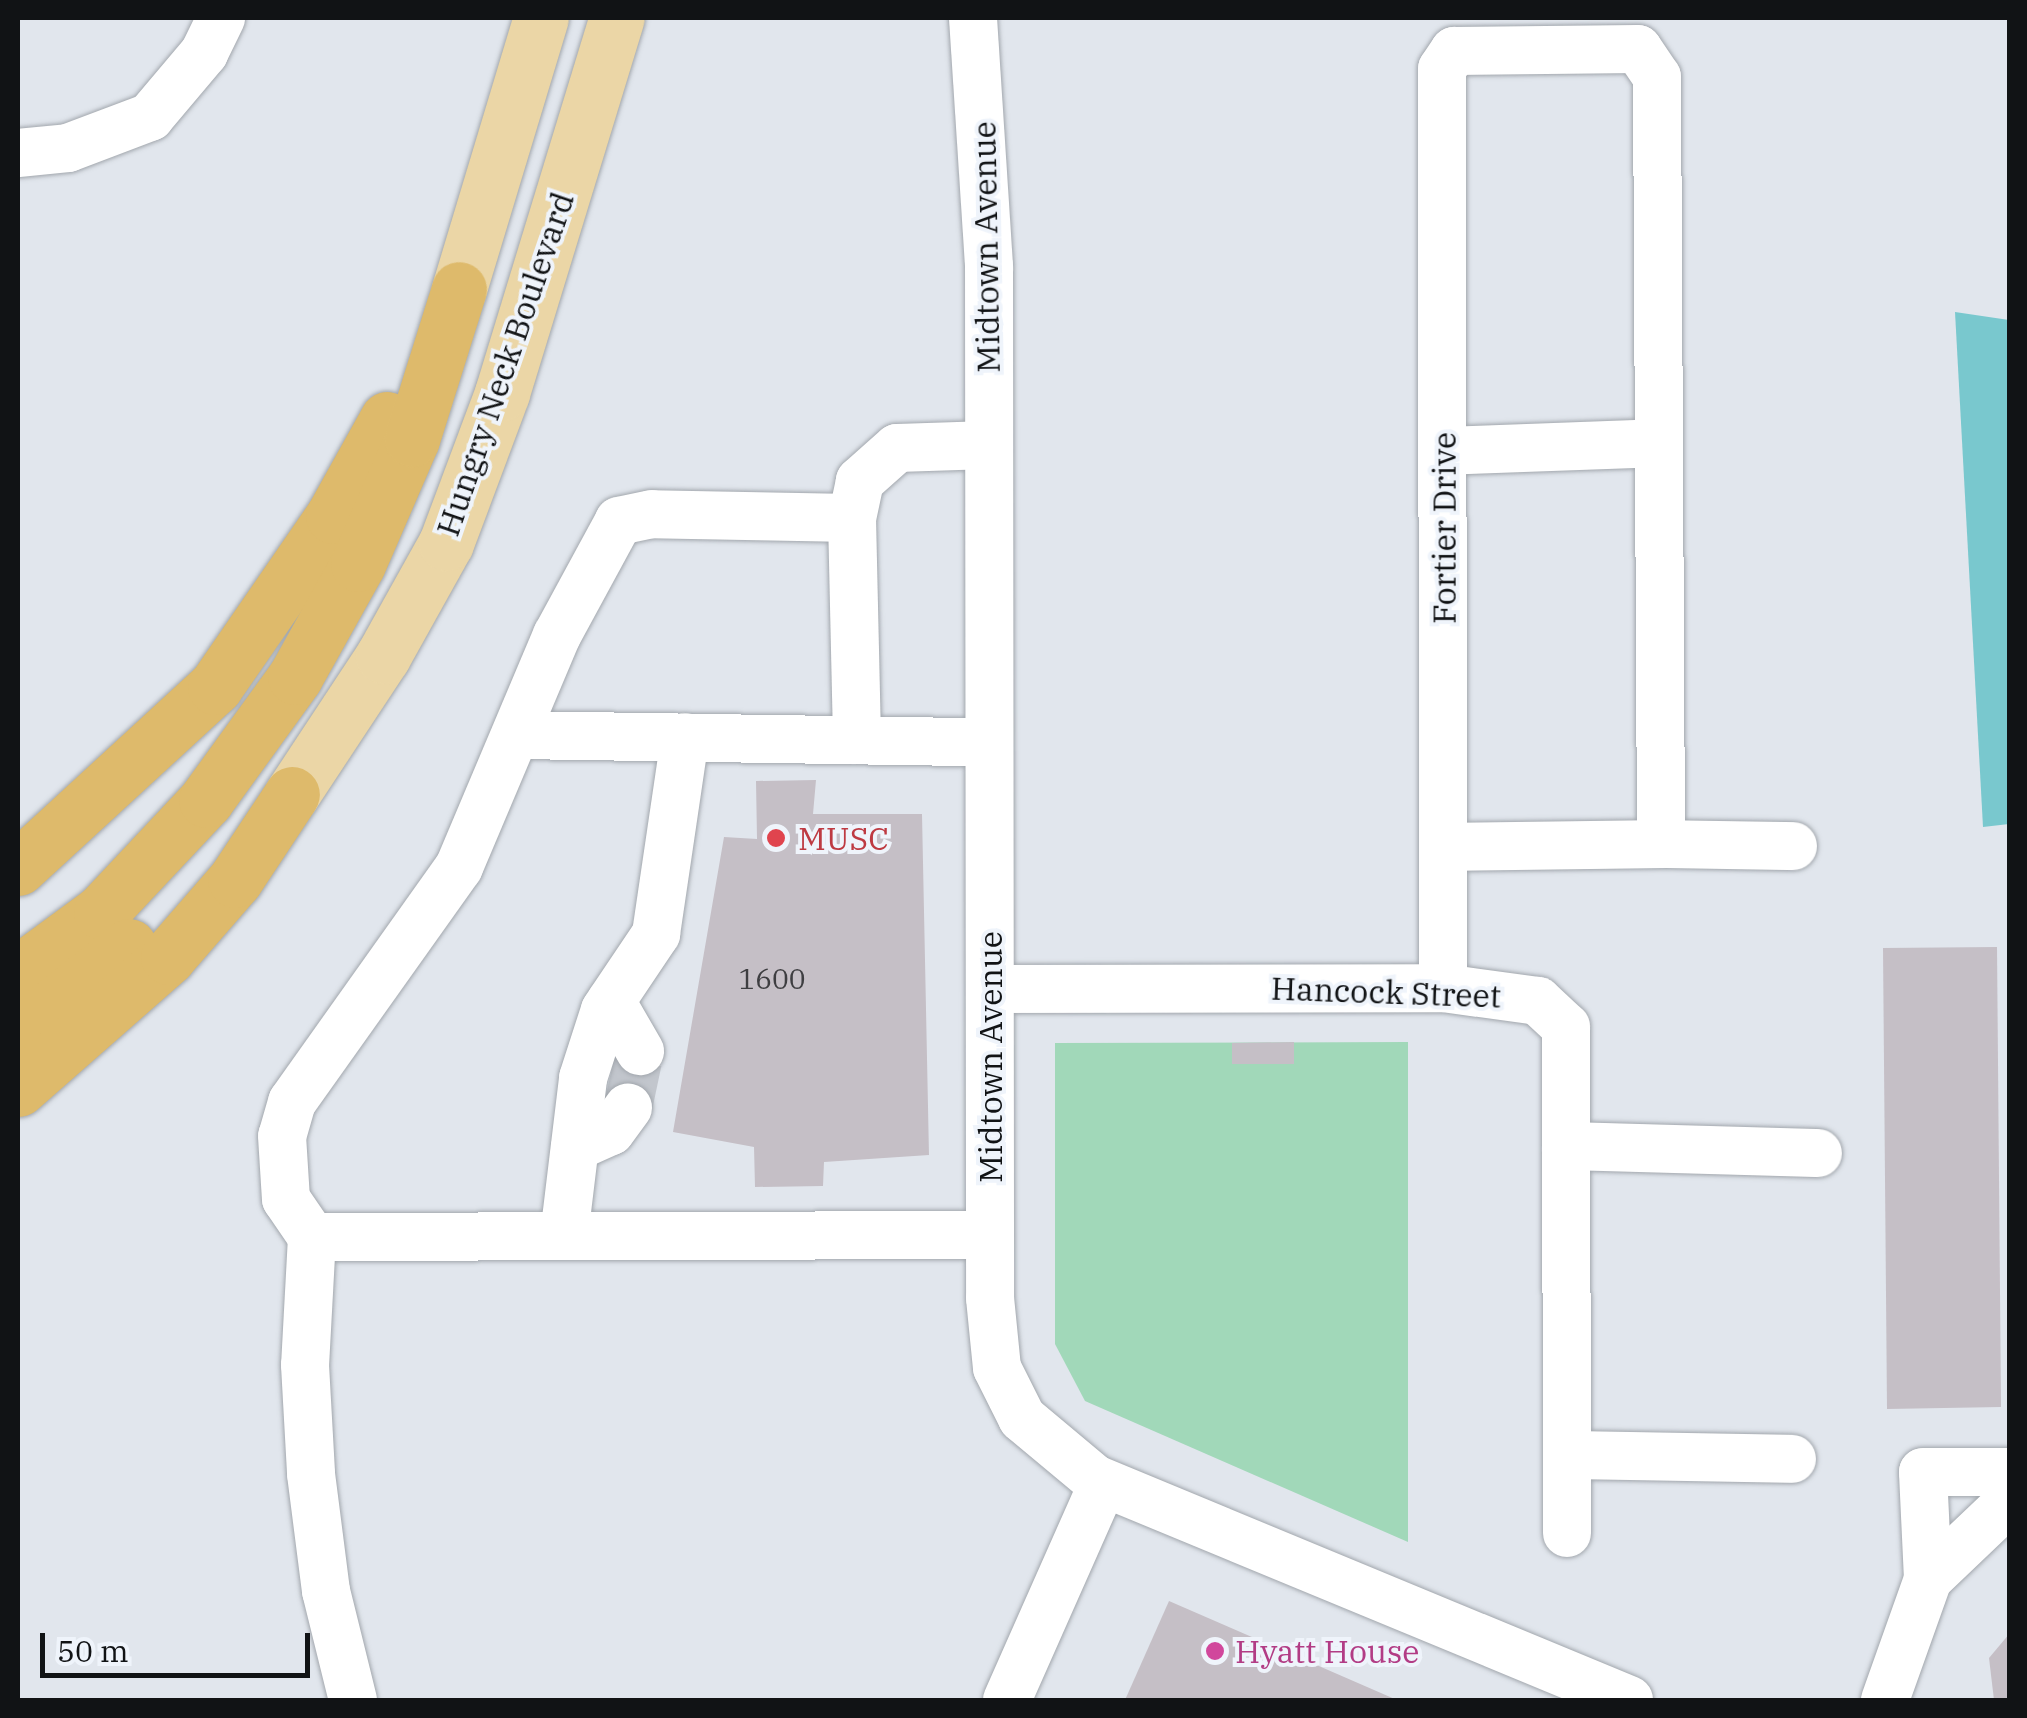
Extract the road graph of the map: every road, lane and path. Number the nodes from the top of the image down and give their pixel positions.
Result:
1 (220, 18) edge
2 (541, 18) edge
3 (617, 18) edge
4 (974, 18) edge
5 (18, 154) edge
6 (458, 289) junction
7 (1659, 442) junction
8 (989, 445) junction
9 (1443, 450) junction
10 (852, 518) junction
11 (518, 735) junction
12 (685, 737) junction
13 (857, 740) junction
14 (990, 742) junction
15 (292, 794) junction
16 (1661, 844) junction
17 (1792, 846) dead end
18 (1445, 847) junction
19 (18, 868) edge
20 (18, 973) edge
21 (1443, 988) junction
22 (990, 989) junction
23 (611, 1000) junction
24 (18, 1033) edge
25 (640, 1051) tunnel mouth
26 (18, 1090) edge
27 (628, 1108) tunnel mouth
28 (1566, 1146) junction
29 (575, 1147) junction
30 (1818, 1153) dead end
31 (990, 1234) junction
32 (564, 1236) junction
33 (312, 1237) junction
34 (1568, 1456) junction
35 (1792, 1459) dead end
36 (2010, 1472) edge
37 (1103, 1483) junction
38 (2010, 1501) edge
39 (1567, 1533) dead end
40 (1928, 1579) junction
41 (353, 1700) edge
42 (1007, 1700) edge
43 (1628, 1700) edge
44 (1884, 1700) edge

1 - 5 street
2 - 6 main road
3 - 15 main road, Hungry Neck Boulevard
4 - 8 street, Midtown Avenue
6 - 19 highway
6 - 20 highway
7 - 9 street
7 - 9 street, Fortier Drive
7 - 16 street
8 - 10 street
8 - 14 street, Midtown Avenue
9 - 18 street, Fortier Drive
10 - 11 street
10 - 13 street
11 - 12 street
11 - 33 street
12 - 13 street
12 - 23 street
13 - 14 street
14 - 22 street, Midtown Avenue
15 - 24 highway
15 - 26 highway
16 - 17 street
16 - 18 street
18 - 21 street, Fortier Drive
21 - 22 street, Hancock Street
21 - 28 street, Hancock Street
22 - 31 street, Midtown Avenue
23 - 25 street
23 - 29 street
27 - 29 street
28 - 30 street
28 - 34 street, Hancock Street
29 - 32 street
31 - 32 street
31 - 37 street, Midtown Avenue
32 - 33 street
33 - 41 street
34 - 35 street
34 - 39 street, Hancock Street
36 - 40 street
37 - 42 street
37 - 43 street, Midtown Avenue
38 - 40 street
40 - 44 street

